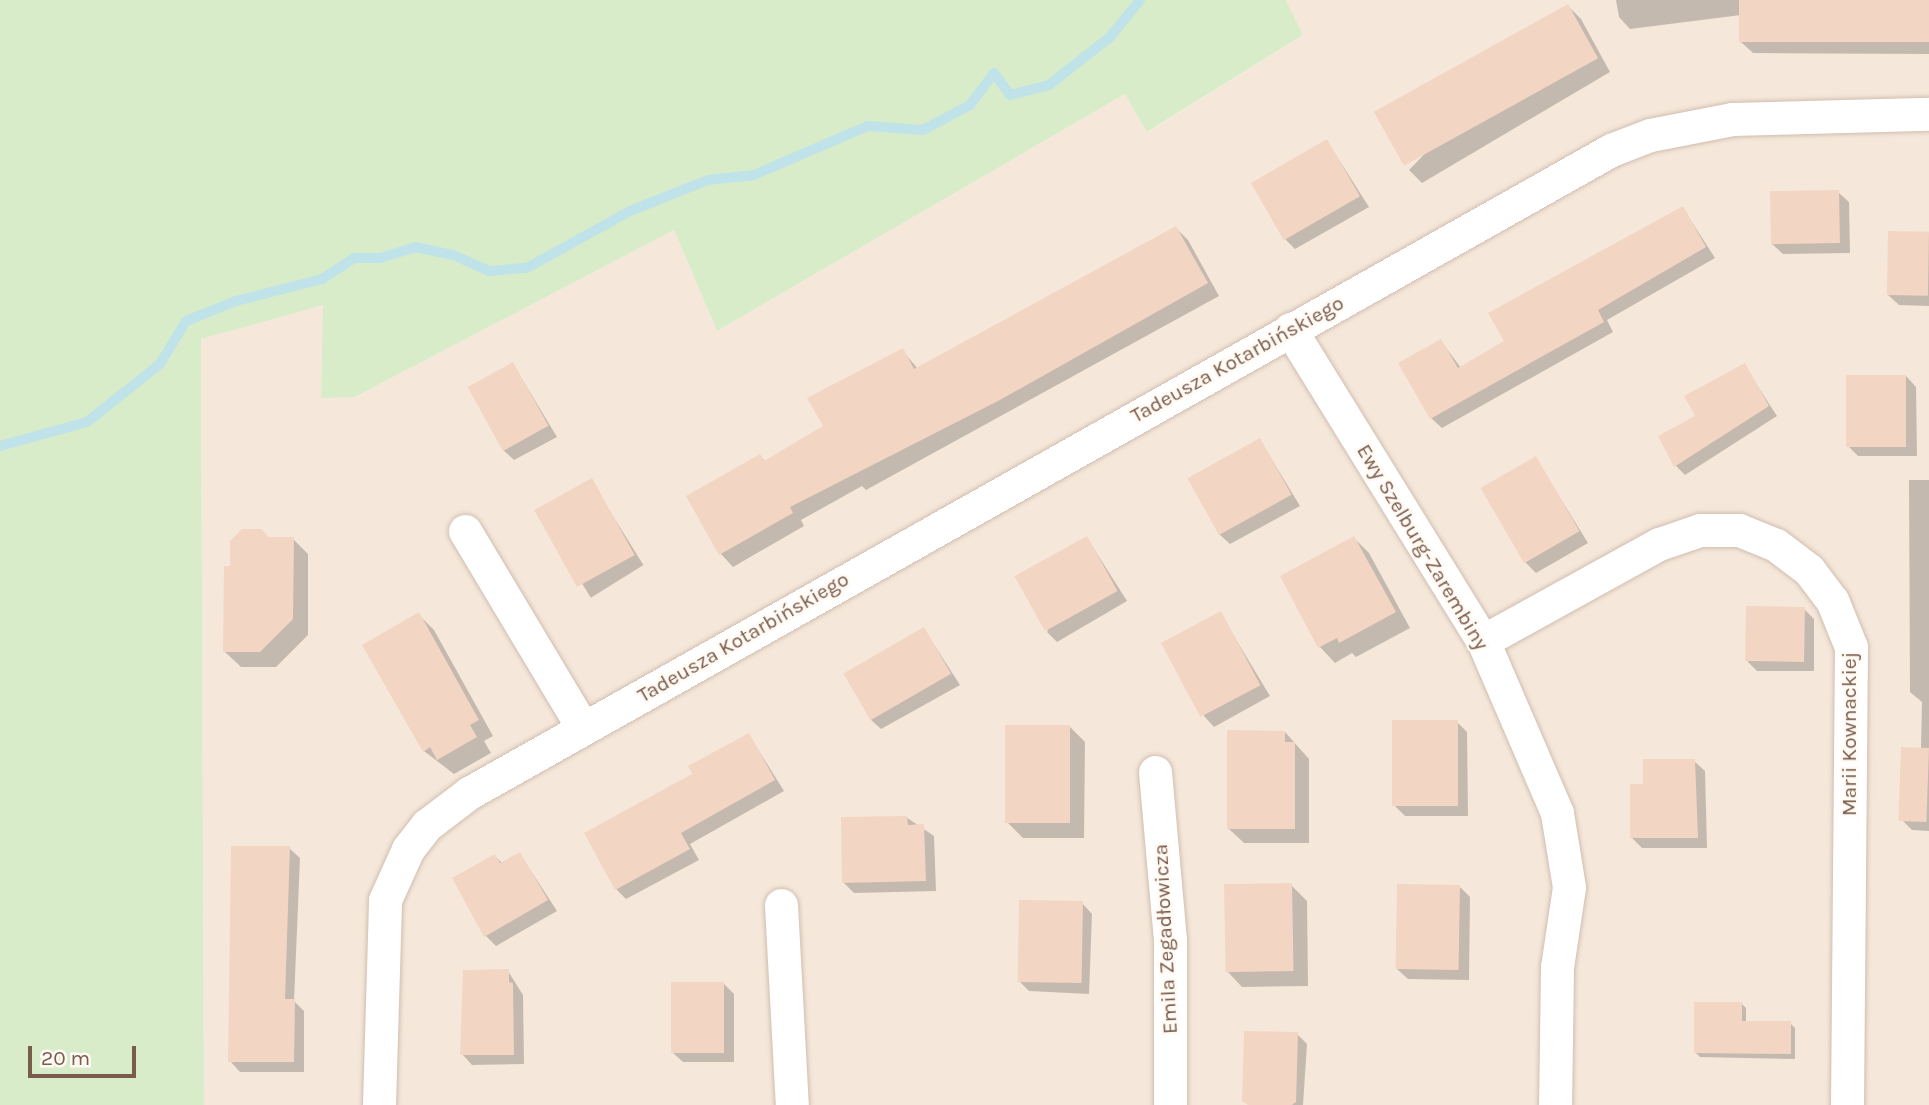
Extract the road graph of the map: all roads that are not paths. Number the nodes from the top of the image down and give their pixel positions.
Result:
1 (1929, 114) edge
2 (1290, 329) junction
3 (465, 531) dead end
4 (1483, 641) junction
5 (583, 728) junction
6 (1155, 772) dead end
7 (781, 905) dead end
8 (379, 1105) edge
9 (792, 1105) edge
10 (1170, 1105) edge
11 (1555, 1105) edge
12 (1847, 1105) edge

1 - 2 street, Tadeusza Kotarbińskiego
2 - 4 street, Ewy Szelburg-Zarembiny
2 - 5 street, Tadeusza Kotarbińskiego
3 - 5 street
4 - 11 street, Ewy Szelburg-Zarembiny
4 - 12 street, Marii Kownackiej
5 - 8 street, Tadeusza Kotarbińskiego
6 - 10 street, Emila Zegadłowicza
7 - 9 street

